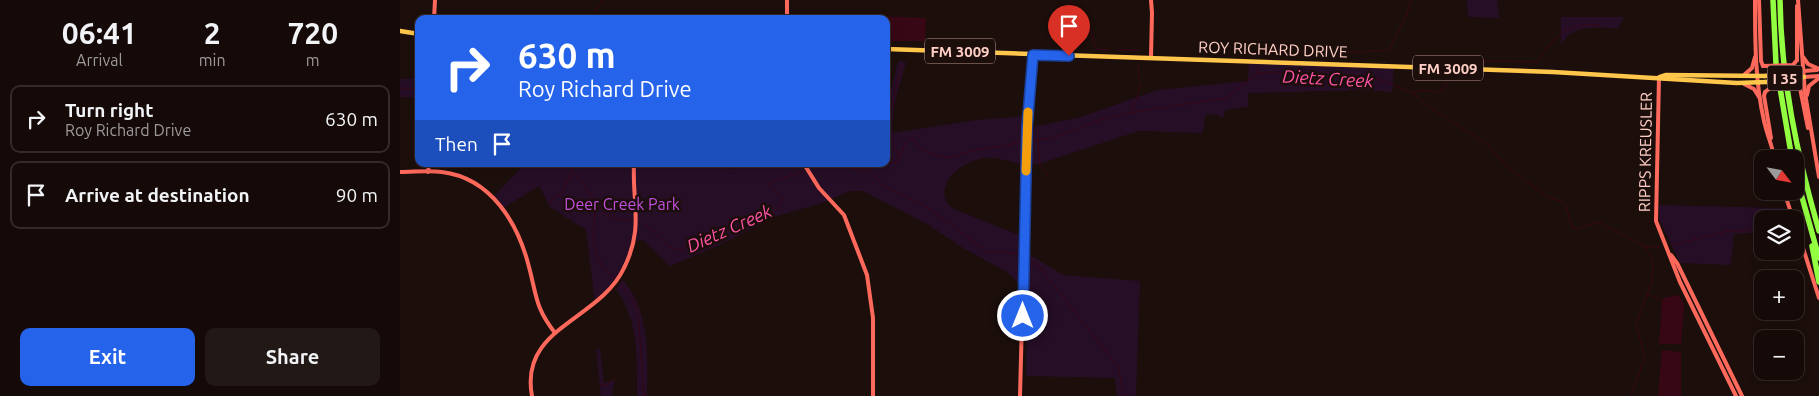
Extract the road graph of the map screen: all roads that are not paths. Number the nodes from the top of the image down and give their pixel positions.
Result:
1 (435, 0) edge
2 (787, 0) edge
3 (1151, 0) edge
4 (1757, 0) edge
5 (1772, 0) edge
6 (1780, 0) edge
7 (1798, 0) edge
8 (434, 15) edge
9 (787, 15) edge
10 (400, 31) edge
11 (415, 33) edge
12 (890, 49) edge
13 (1756, 52) junction
14 (1033, 55) junction
15 (1802, 55) junction
16 (1151, 57) junction
17 (1819, 69) edge
18 (1803, 71) junction
19 (1739, 77) junction
20 (1758, 77) junction
21 (1804, 77) junction
22 (1819, 77) edge
23 (1659, 78) junction
24 (1765, 79) junction
25 (1758, 82) junction
26 (1742, 83) junction
27 (1760, 99) junction
28 (1806, 100) junction
29 (1771, 145) junction
30 (1814, 147) junction
31 (1772, 150) edge
32 (1790, 150) edge
33 (429, 167) edge
34 (634, 167) edge
35 (806, 167) edge
36 (400, 172) edge
37 (428, 172) junction
38 (1819, 177) edge
39 (1803, 200) edge
40 (1811, 204) junction
41 (1806, 212) junction
42 (1819, 222) edge
43 (1819, 231) edge
44 (1804, 251) edge
45 (1670, 254) junction
46 (1819, 258) edge
47 (1819, 282) edge
48 (1819, 298) edge
49 (555, 334) junction
50 (532, 396) edge
51 (873, 396) edge
52 (1020, 396) edge
53 (1736, 396) edge
54 (1742, 396) edge

1 - 8 street
2 - 9 street
3 - 16 street
4 - 7 street, bridge
4 - 13 street
5 - 32 highway, I 35
6 - 40 highway, I 35
7 - 15 street
10 - 11 main road
12 - 14 main road, ROY RICHARD DRIVE / FM 3009
13 - 19 street
13 - 20 street
14 - 16 main road, ROY RICHARD DRIVE / FM 3009
14 - 52 street
15 - 17 street
15 - 18 street
16 - 23 main road, ROY RICHARD DRIVE / FM 3009
17 - 18 street, FM 3009
18 - 21 street
18 - 24 main road, FM 3009, bridge
19 - 20 main road, ROY RICHARD DRIVE / FM 3009
19 - 23 main road, ROY RICHARD DRIVE / FM 3009
20 - 24 main road, FM 3009
20 - 25 street
21 - 22 street, FM 3009
21 - 24 main road, FM 3009, bridge
21 - 28 street
22 - 28 street
23 - 26 main road, ROY RICHARD DRIVE / FM 3009
23 - 45 street, RIPPS KREUSLER
24 - 25 main road, FM 3009
25 - 26 main road, ROY RICHARD DRIVE / FM 3009
25 - 27 street
26 - 27 street
27 - 29 street
28 - 30 street
29 - 30 street, bridge
29 - 31 street
30 - 38 street
33 - 37 street
34 - 49 street
35 - 51 street
36 - 37 street
37 - 49 street
39 - 41 highway
40 - 42 highway
40 - 43 highway, I 35
41 - 46 highway
41 - 47 highway
44 - 48 street
45 - 53 street, RIPPS KREUSLER
45 - 54 street, RIPPS KREUSLER
49 - 50 street

